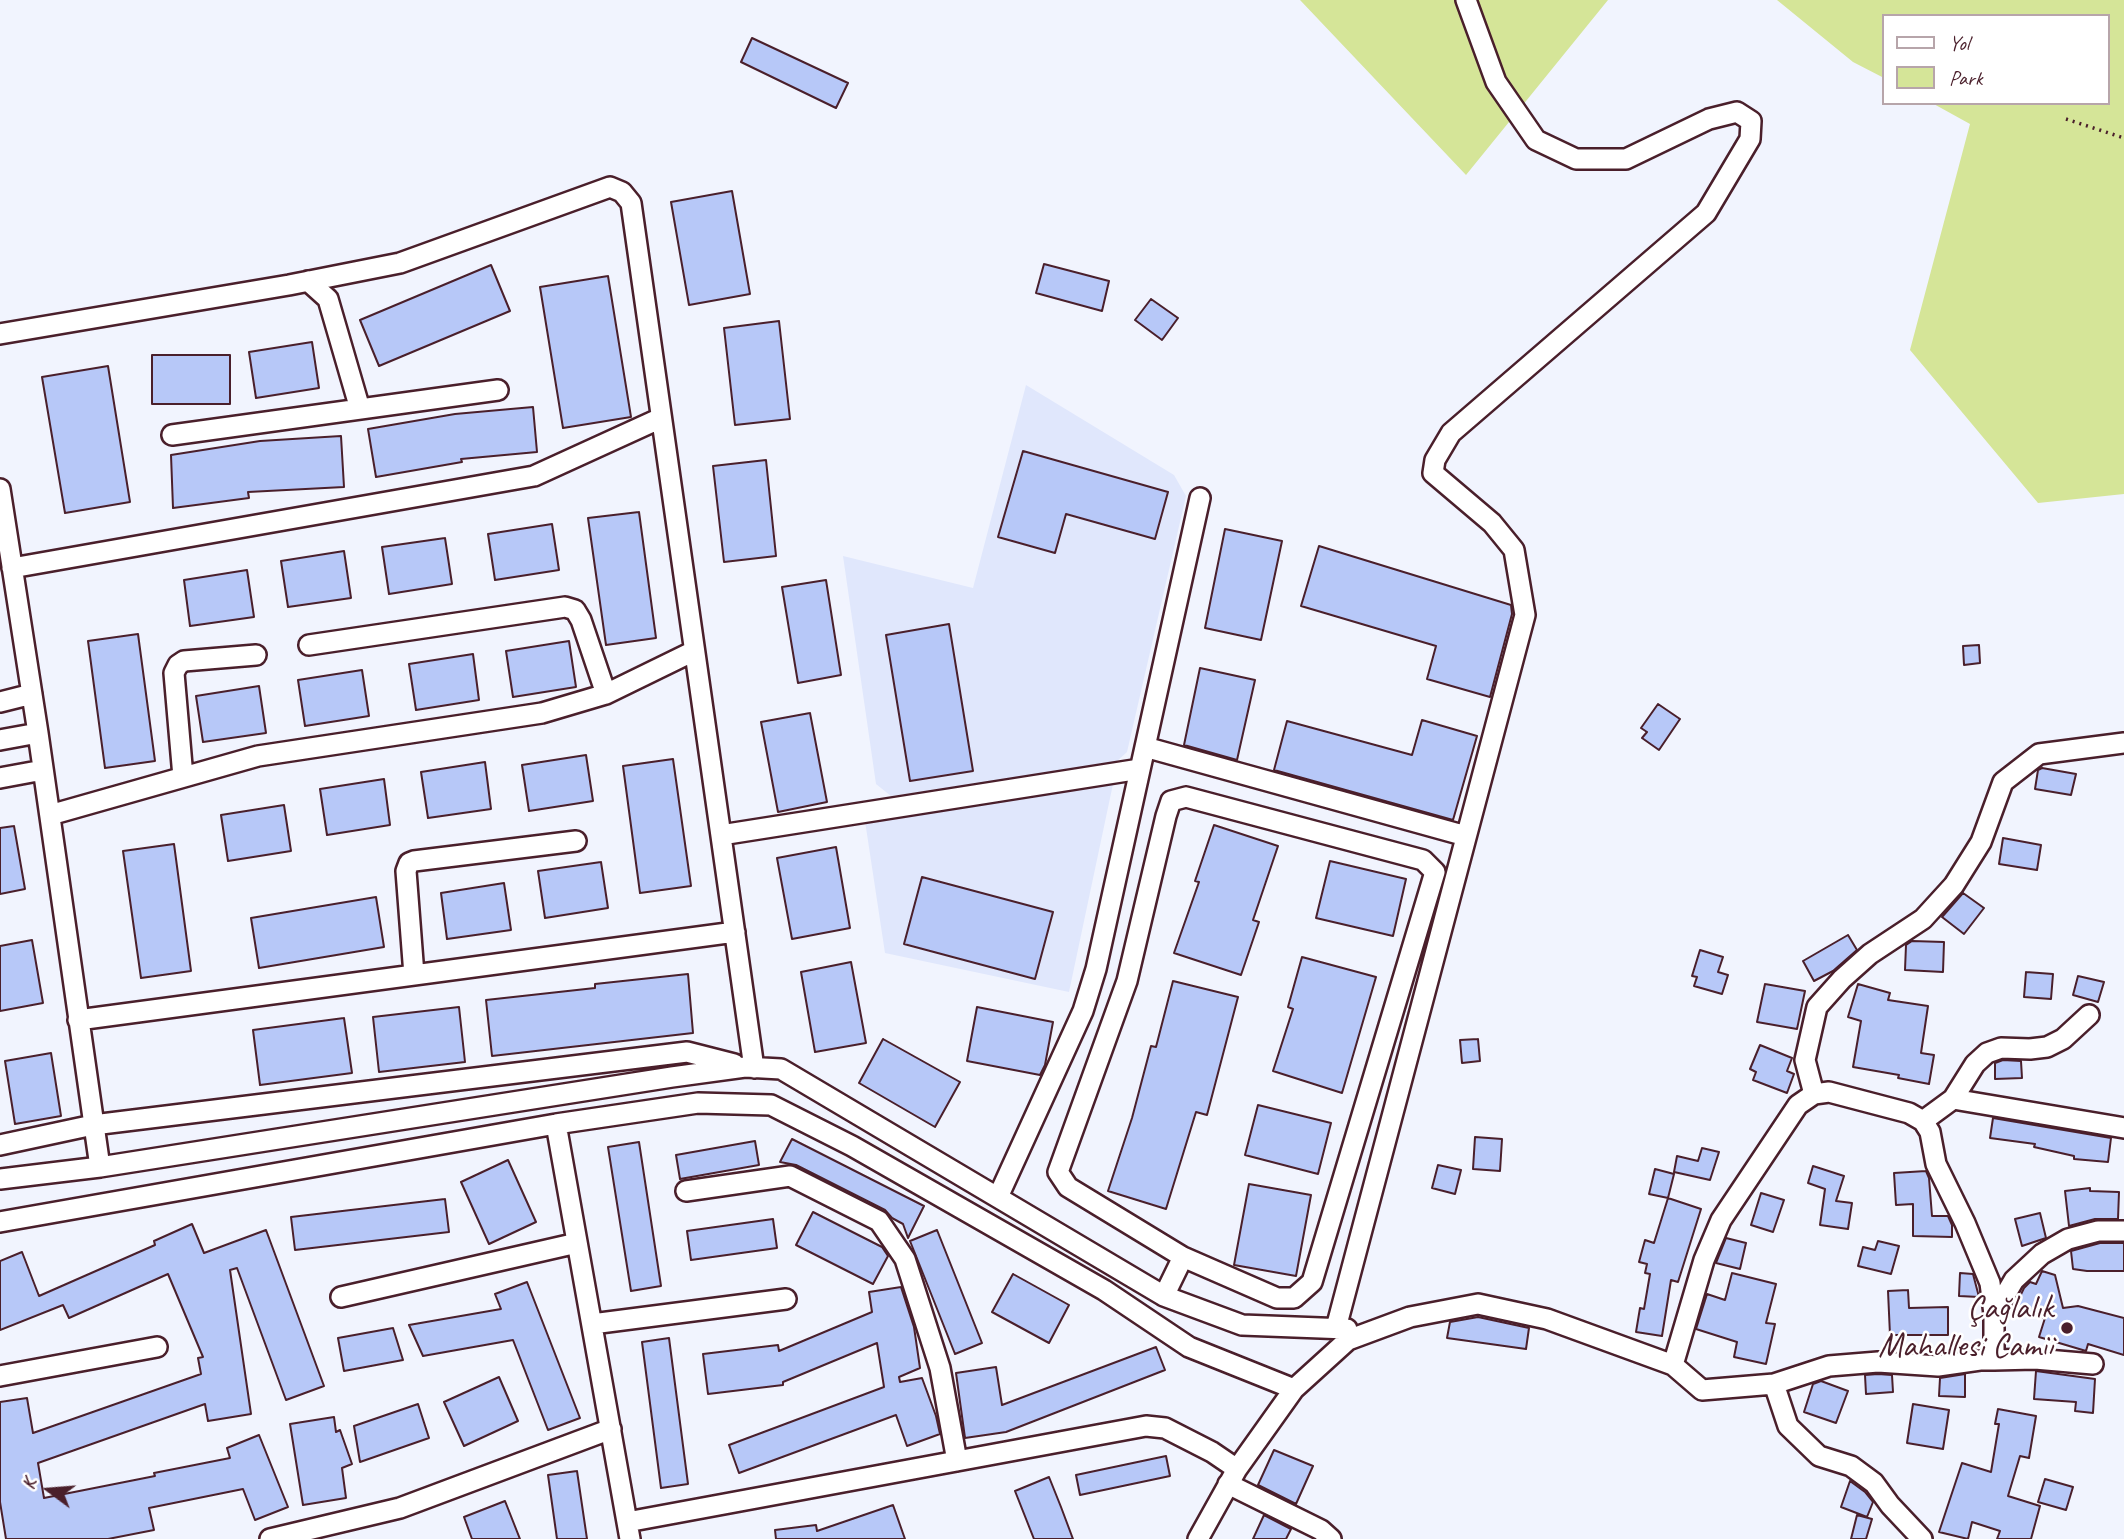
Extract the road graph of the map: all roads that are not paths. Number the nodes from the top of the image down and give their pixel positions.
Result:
1 (1466, 0) edge
2 (308, 281) junction
3 (0, 334) edge
4 (498, 390) dead end
5 (360, 409) junction
6 (661, 418) junction
7 (172, 435) dead end
8 (0, 489) edge
9 (1200, 498) dead end
10 (12, 568) junction
11 (309, 645) dead end
12 (694, 651) junction
13 (256, 655) dead end
14 (32, 694) junction
15 (606, 694) junction
16 (0, 702) edge
17 (38, 733) junction
18 (0, 740) edge
19 (2124, 743) edge
20 (1145, 747) junction
21 (1140, 769) junction
22 (43, 770) junction
23 (183, 777) junction
24 (0, 778) edge
25 (50, 815) junction
26 (720, 835) junction
27 (1466, 836) junction
28 (576, 841) dead end
29 (735, 932) junction
30 (1096, 969) junction
31 (414, 975) junction
32 (1127, 981) junction
33 (2088, 1015) dead end
34 (79, 1020) junction
35 (750, 1068) junction
36 (1814, 1094) junction
37 (1953, 1099) junction
38 (1923, 1121) junction
39 (556, 1124) junction
40 (93, 1125) junction
41 (2124, 1128) edge
42 (0, 1145) edge
43 (100, 1167) junction
44 (0, 1179) edge
45 (686, 1191) dead end
46 (998, 1197) junction
47 (0, 1222) edge
48 (2124, 1231) edge
49 (577, 1243) junction
50 (1183, 1257) junction
51 (1164, 1296) junction
52 (341, 1297) dead end
53 (786, 1299) dead end
54 (1993, 1314) junction
55 (592, 1324) junction
56 (1336, 1328) junction
57 (1376, 1330) junction
58 (158, 1347) dead end
59 (1994, 1360) junction
60 (2093, 1364) dead end
61 (1673, 1365) junction
62 (0, 1376) edge
63 (1774, 1384) junction
64 (1294, 1389) junction
65 (611, 1429) junction
66 (957, 1461) junction
67 (1232, 1476) junction
68 (628, 1530) edge
69 (270, 1539) edge
70 (1198, 1539) edge
71 (1331, 1539) edge
72 (1922, 1539) edge

1 - 27 street
2 - 3 street
2 - 5 street
2 - 6 street
4 - 5 street
5 - 7 street
6 - 10 street
6 - 12 street
8 - 10 street
9 - 20 street
10 - 14 street
11 - 15 street
12 - 15 street
12 - 26 street
13 - 23 street
14 - 16 street
14 - 17 street
15 - 23 street
17 - 18 street
17 - 22 street
19 - 36 street
20 - 21 street
20 - 27 street
21 - 26 street
21 - 30 street
22 - 24 street
22 - 25 street
23 - 25 street
25 - 34 street
26 - 29 street
27 - 56 street
28 - 31 street
29 - 31 street
29 - 35 street
30 - 32 street
30 - 46 street
31 - 34 street
32 - 50 street
32 - 50 street
33 - 37 street
34 - 40 street
35 - 40 street
35 - 43 street
35 - 46 street
36 - 38 street
36 - 61 street
37 - 38 street
37 - 41 street
38 - 54 street
39 - 47 street
39 - 49 street
39 - 64 street
40 - 42 street
40 - 43 street
43 - 44 street
45 - 66 street
46 - 51 street
48 - 54 street
49 - 52 street
49 - 55 street
50 - 51 street
51 - 56 street
53 - 55 street
54 - 59 street
55 - 65 street
56 - 57 street
57 - 61 street
57 - 64 street
58 - 62 street
59 - 60 street
59 - 63 street
61 - 63 street
63 - 72 street
64 - 67 street
65 - 68 street
65 - 69 street
66 - 67 street
66 - 68 street
67 - 70 street
67 - 71 street

